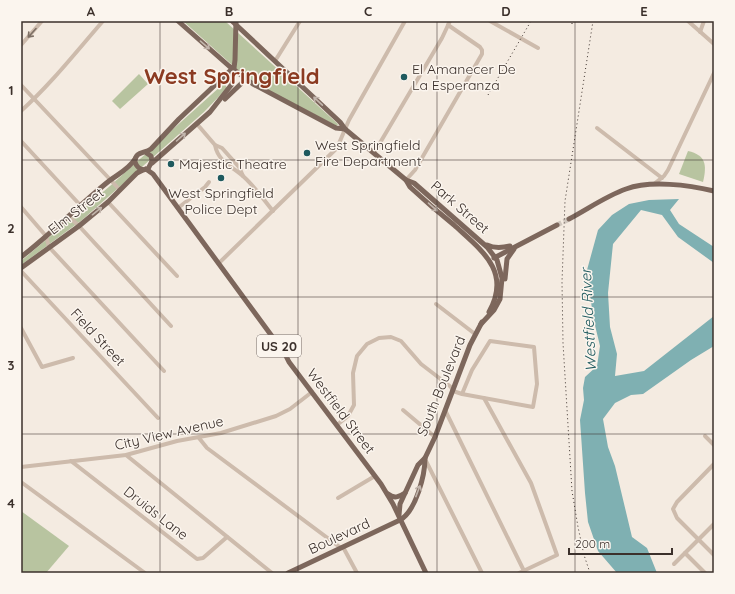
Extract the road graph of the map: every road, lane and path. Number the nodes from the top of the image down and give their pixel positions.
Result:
1 (42, 21) edge
2 (103, 21) edge
3 (178, 21) edge
4 (300, 21) edge
5 (405, 21) edge
6 (490, 21) edge
7 (688, 21) edge
8 (704, 21) edge
9 (235, 22) edge
10 (449, 23) edge
11 (700, 32) junction
12 (714, 44) edge
13 (21, 45) edge
14 (538, 48) dead end
15 (275, 61) junction
16 (233, 68) junction
17 (714, 74) edge
18 (246, 79) junction
19 (222, 80) junction
20 (21, 85) edge
21 (230, 88) junction
22 (34, 99) junction
23 (21, 111) edge
24 (210, 112) junction
25 (196, 124) junction
26 (597, 128) dead end
27 (345, 129) junction
28 (21, 141) edge
29 (215, 144) junction
30 (145, 152) junction
31 (374, 153) junction
32 (135, 159) junction
33 (152, 164) junction
34 (145, 169) junction
35 (153, 174) junction
36 (243, 176) junction
37 (662, 178) junction
38 (110, 180) junction
39 (406, 180) junction
40 (209, 182) dead end
41 (652, 185) junction
42 (120, 190) junction
43 (714, 191) edge
44 (108, 202) junction
45 (81, 206) junction
46 (21, 208) edge
47 (178, 208) junction
48 (273, 211) junction
49 (69, 217) junction
50 (569, 219) tunnel mouth
51 (557, 225) tunnel mouth
52 (79, 226) junction
53 (46, 236) junction
54 (479, 240) junction
55 (523, 242) junction
56 (49, 248) junction
57 (21, 257) edge
58 (495, 257) junction
59 (490, 261) junction
60 (219, 264) junction
61 (21, 268) edge
62 (21, 271) edge
63 (177, 276) dead end
64 (500, 299) junction
65 (436, 304) dead end
66 (481, 324) junction
67 (171, 326) dead end
68 (21, 328) edge
69 (475, 334) junction
70 (72, 358) dead end
71 (164, 371) dead end
72 (452, 390) junction
73 (312, 392) junction
74 (462, 394) junction
75 (484, 398) junction
76 (403, 410) dead end
77 (445, 410) junction
78 (158, 418) dead end
79 (337, 425) junction
80 (704, 436) dead end
81 (435, 437) junction
82 (199, 438) junction
83 (714, 446) edge
84 (126, 456) junction
85 (425, 458) junction
86 (71, 461) junction
87 (714, 464) edge
88 (21, 467) edge
89 (375, 476) junction
90 (21, 482) edge
91 (405, 493) junction
92 (387, 494) junction
93 (338, 498) dead end
94 (400, 520) junction
95 (714, 524) edge
96 (227, 537) junction
97 (699, 539) junction
98 (342, 548) junction
99 (685, 553) junction
100 (714, 555) edge
101 (674, 564) dead end
102 (524, 572) edge
103 (145, 573) edge
104 (272, 573) edge
105 (288, 573) edge
106 (357, 573) edge
107 (426, 573) edge
108 (482, 573) edge
109 (519, 573) edge
110 (705, 573) edge

1 -> 13 street
2 - 22 street
3 -> 16 main road, Park Street
4 - 15 street
5 - 27 street
6 - 14 street
7 - 11 street
8 - 11 street
9 - 15 main road
9 - 16 main road
10 - 31 street
10 - 39 street
11 - 12 street
27 -> 15 main road
16 - 18 main road, Park Street
16 - 19 main road
16 - 21 main road
17 - 37 street
18 - 24 main road
18 - 27 main road, Park Street
19 - 21 main road
19 - 30 main road
20 - 22 street
21 - 24 main road
22 - 23 street
22 - 38 street
24 - 25 main road
25 - 29 street
33 -> 25 main road
26 - 37 street
27 - 31 main road, Park Street
27 - 48 street
28 - 45 street
29 - 36 street
29 - 36 street
30 - 32 main road
30 - 33 main road
31 - 39 main road, Park Street
32 - 34 main road, US 20
32 - 38 main road, Elm Street
33 - 34 main road
33 - 35 main road
34 - 35 main road, Westfield Street / US 20
34 - 42 main road, Elm Street
35 - 47 main road, Westfield Street / US 20
36 - 48 street
37 - 41 street
38 - 42 street
38 - 45 main road, Elm Street
39 - 54 main road, Park Street
39 -> 59 main road, Park Street
40 - 47 street
41 - 43 main road
41 - 50 main road
42 - 44 main road, Elm Street
52 -> 44 main road, Elm Street
44 - 63 street
45 - 49 main road, Elm Street
46 - 53 street
47 - 60 main road, Westfield Street / US 20
48 - 60 street
49 - 52 street
49 - 53 main road, Elm Street
51 - 55 main road
52 - 56 main road, Elm Street
52 - 67 street
53 - 56 street
53 - 57 main road, Elm Street
54 - 55 main road
54 - 58 main road, Park Street
55 - 58 main road
55 - 64 main road
56 - 61 main road, Elm Street
56 - 71 street
58 - 59 main road
58 - 64 main road, South Boulevard
59 - 66 main road, South Boulevard
60 - 73 main road, Westfield Street / US 20
62 - 78 street, Field Street
64 - 66 main road, South Boulevard
65 - 69 street
66 - 69 main road, South Boulevard
68 - 70 street
69 - 72 main road, South Boulevard
72 - 74 street
72 - 77 main road, South Boulevard
72 - 79 street
73 - 79 main road, Westfield Street / US 20
73 - 82 street, City View Avenue
74 - 75 street
74 - 75 street
75 - 102 street
76 - 81 street
77 - 81 main road, South Boulevard
77 - 102 street
79 - 89 main road, Westfield Street / US 20
80 - 83 street
81 - 85 main road, South Boulevard
82 - 84 street, City View Avenue
82 - 98 street
84 - 86 street, City View Avenue
84 - 96 street
85 - 91 main road, South Boulevard
94 -> 85 main road, South Boulevard
85 - 108 street
86 - 88 street, City View Avenue
86 - 96 street, Druids Lane
87 - 97 street
89 - 92 main road, Westfield Street / US 20
89 - 93 street
90 - 103 street
91 - 92 main road
91 - 94 main road, South Boulevard
92 - 94 main road, Westfield Street / US 20
94 - 98 main road, Boulevard
94 - 107 main road, Westfield Street / US 20
95 - 97 street
96 - 104 street
97 - 99 street
97 - 100 street
98 - 105 main road, Boulevard
98 - 106 street
99 - 101 street
99 - 110 street
102 - 109 street

